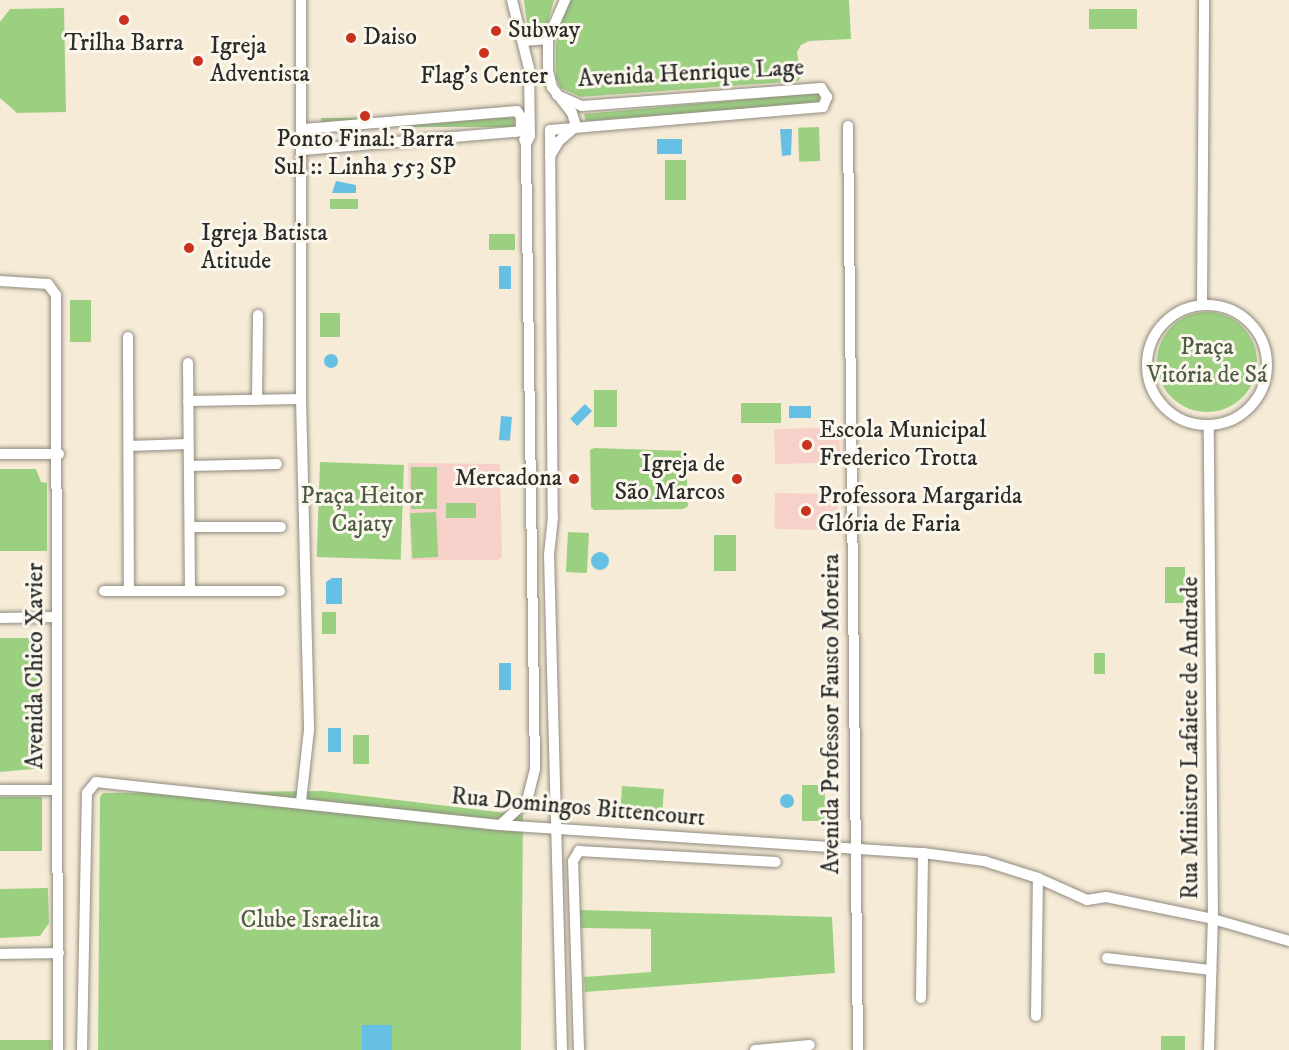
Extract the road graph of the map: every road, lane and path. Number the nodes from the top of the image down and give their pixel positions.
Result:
1 (301, 0) edge
2 (512, 0) edge
3 (565, 0) edge
4 (1204, 0) edge
5 (548, 39) junction
6 (524, 41) junction
7 (557, 95) junction
8 (576, 126) junction
9 (848, 126) dead end
10 (304, 129) junction
11 (521, 131) junction
12 (526, 144) junction
13 (303, 150) junction
14 (550, 156) junction
15 (0, 281) edge
16 (1202, 304) junction
17 (258, 315) dead end
18 (128, 337) dead end
19 (188, 363) dead end
20 (301, 399) junction
21 (257, 400) junction
22 (188, 401) junction
23 (1209, 425) junction
24 (188, 444) junction
25 (129, 446) junction
26 (59, 453) junction
27 (0, 454) edge
28 (277, 464) dead end
29 (189, 466) junction
30 (190, 527) junction
31 (281, 528) dead end
32 (104, 591) dead end
33 (129, 591) junction
34 (190, 591) junction
35 (280, 591) dead end
36 (56, 617) junction
37 (0, 618) edge
38 (0, 790) edge
39 (57, 790) junction
40 (301, 801) junction
41 (499, 825) junction
42 (558, 829) junction
43 (853, 849) junction
44 (923, 853) junction
45 (776, 862) dead end
46 (1038, 878) junction
47 (1213, 919) junction
48 (1289, 941) edge
49 (59, 953) junction
50 (0, 954) edge
51 (557, 957) junction
52 (1107, 958) dead end
53 (575, 961) junction
54 (1211, 970) junction
55 (921, 998) dead end
56 (1036, 1016) dead end
57 (810, 1045) dead end
58 (58, 1050) edge
59 (82, 1050) edge
60 (562, 1050) edge
61 (579, 1050) edge
62 (755, 1050) edge
63 (858, 1050) edge
64 (1209, 1050) edge

1 - 10 street
2 - 6 street
3 - 5 street
4 - 16 street
5 - 6 street
5 - 7 street
6 - 12 street
7 - 8 street
7 - 8 street, Avenida Henrique Lage
8 - 14 street
8 - 14 street, Avenida Henrique Lage
9 - 43 street, Avenida Professor Fausto Moreira
10 - 11 street
10 - 13 street
11 - 12 street
11 - 13 street
12 - 41 street
13 - 20 street
14 - 42 street
15 - 26 street, Avenida Chico Xavier
16 - 23 street
16 - 23 street
17 - 21 street
18 - 25 street
19 - 22 street
20 - 21 street
20 - 40 street
21 - 22 street
22 - 24 street
23 - 47 street, Rua Ministro Lafaiete de Andrade
24 - 25 street
24 - 29 street
25 - 33 street
26 - 27 street
26 - 36 street, Avenida Chico Xavier
28 - 29 street
29 - 30 street
30 - 31 street
30 - 34 street
32 - 33 street
33 - 34 street
34 - 35 street
36 - 37 street
36 - 39 street, Avenida Chico Xavier
38 - 39 street
39 - 49 street, Avenida Chico Xavier
40 - 41 street, Rua Domingos Bittencourt
40 - 59 street
41 - 42 street, Rua Domingos Bittencourt
42 - 43 street, Rua Domingos Bittencourt
42 - 51 street
43 - 44 street, Rua Domingos Bittencourt
43 - 63 street, Avenida Professor Fausto Moreira
44 - 46 street, Rua Domingos Bittencourt
44 - 55 street
45 - 53 street
46 - 47 street, Rua Domingos Bittencourt
46 - 56 street
47 - 48 street, Rua Domingos Bittencourt
47 - 54 street, Rua Ministro Lafaiete de Andrade
49 - 50 street
49 - 58 street, Avenida Chico Xavier
51 - 53 street
51 - 60 street
52 - 54 street
53 - 61 street
54 - 64 street, Rua Ministro Lafaiete de Andrade
57 - 62 street

